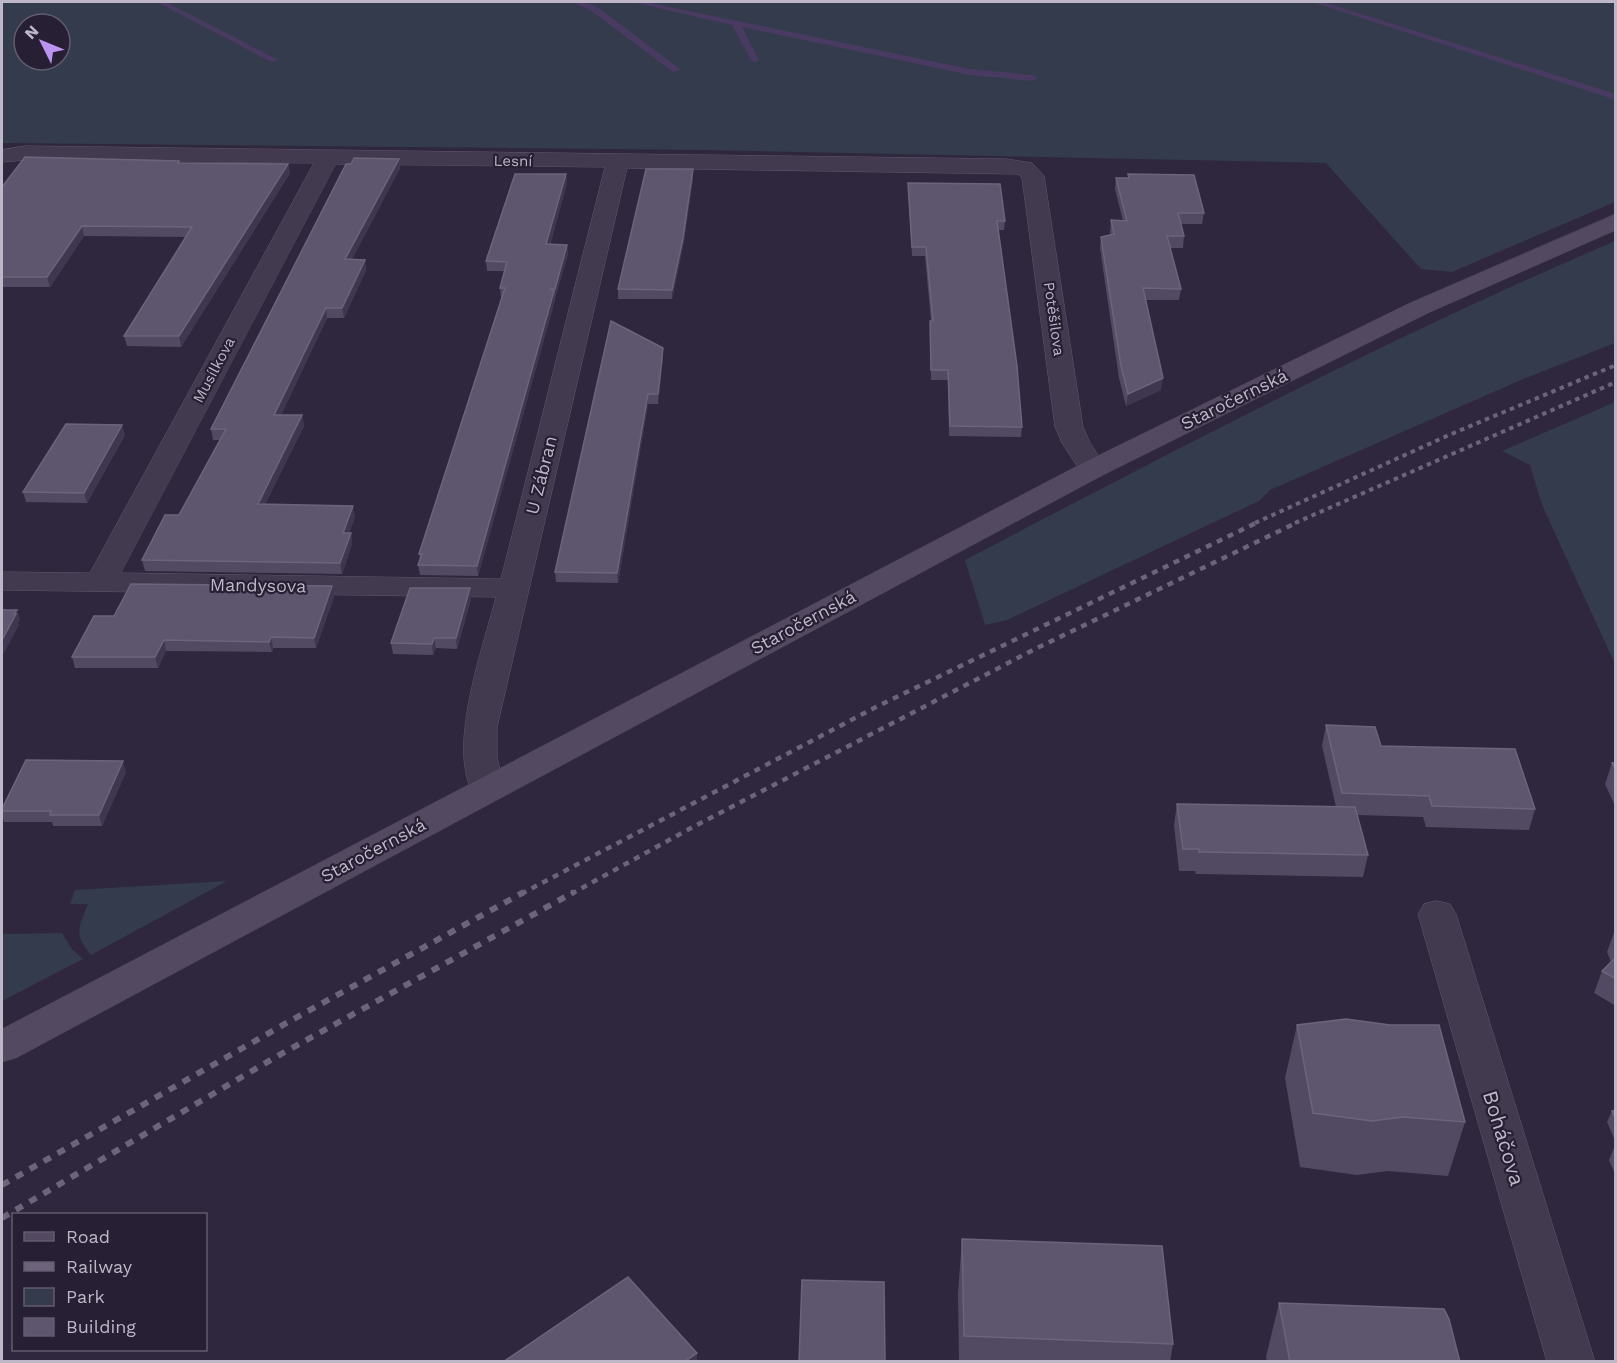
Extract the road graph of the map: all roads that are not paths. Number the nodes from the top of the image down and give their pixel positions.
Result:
1 (2, 156) edge
2 (328, 158) junction
3 (617, 162) junction
4 (1024, 168) joint
5 (1616, 221) edge
6 (1093, 469) junction
7 (2, 581) edge
8 (100, 583) junction
9 (514, 588) junction
10 (487, 789) junction
11 (1437, 914) dead end
12 (2, 1047) edge
13 (1571, 1362) edge

1 - 2 street, Lesní
2 - 3 street, Lesní
2 - 8 street, Musílkova
3 - 4 street, Lesní
3 - 9 street, U Zábran
4 - 6 street, Potěšilova
5 - 6 main road, Staročernská
6 - 10 main road, Staročernská
7 - 8 street, Mandysova
8 - 9 street, Mandysova
9 - 10 street, U Zábran
10 - 12 main road, Staročernská
11 - 13 street, Boháčova

